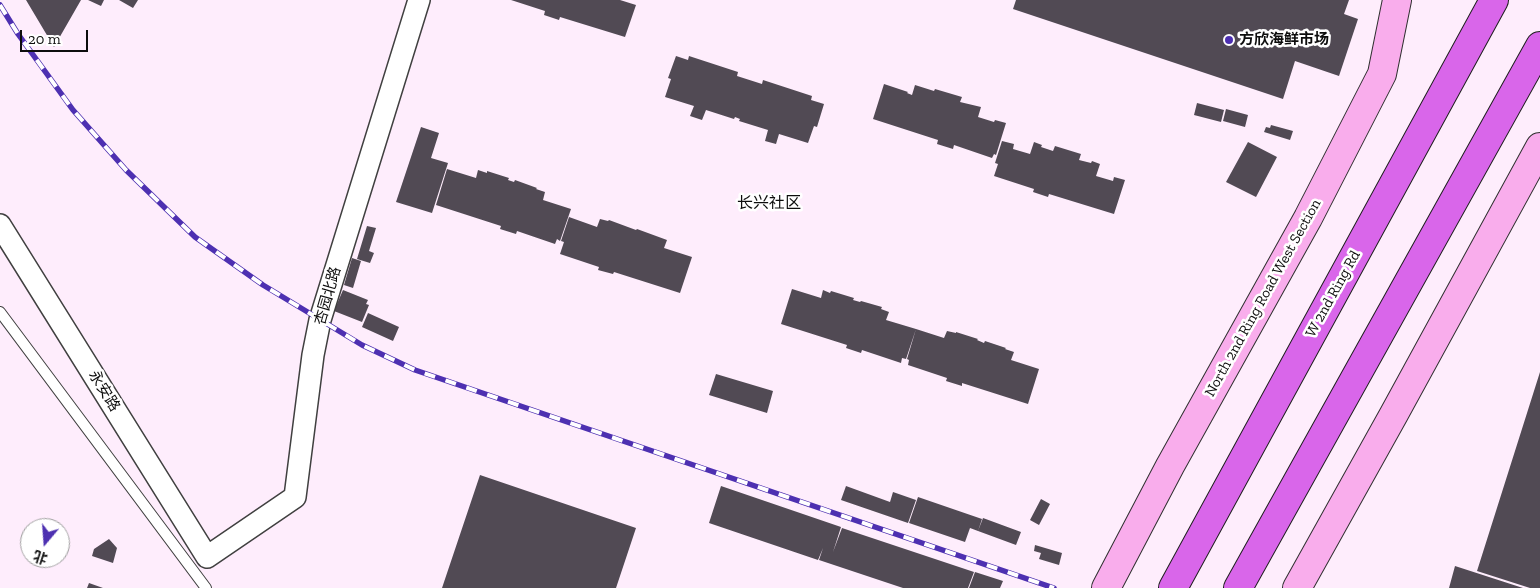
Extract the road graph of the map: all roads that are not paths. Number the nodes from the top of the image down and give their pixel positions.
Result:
1 (418, 0) edge
2 (1397, 0) edge
3 (1494, 0) edge
4 (1540, 46) edge
5 (1540, 147) edge
6 (0, 225) edge
7 (0, 312) edge
8 (207, 557) joint
9 (206, 588) edge
10 (1106, 588) edge
11 (1173, 588) edge
12 (1238, 588) edge
13 (1297, 588) edge

1 - 8 street, 杏园北路
2 - 10 main road, North 2nd Ring Road West Section
3 - 11 highway, W 2nd Ring Rd
4 - 12 highway
5 - 13 main road
6 - 8 street, 永安路
7 - 9 lane

